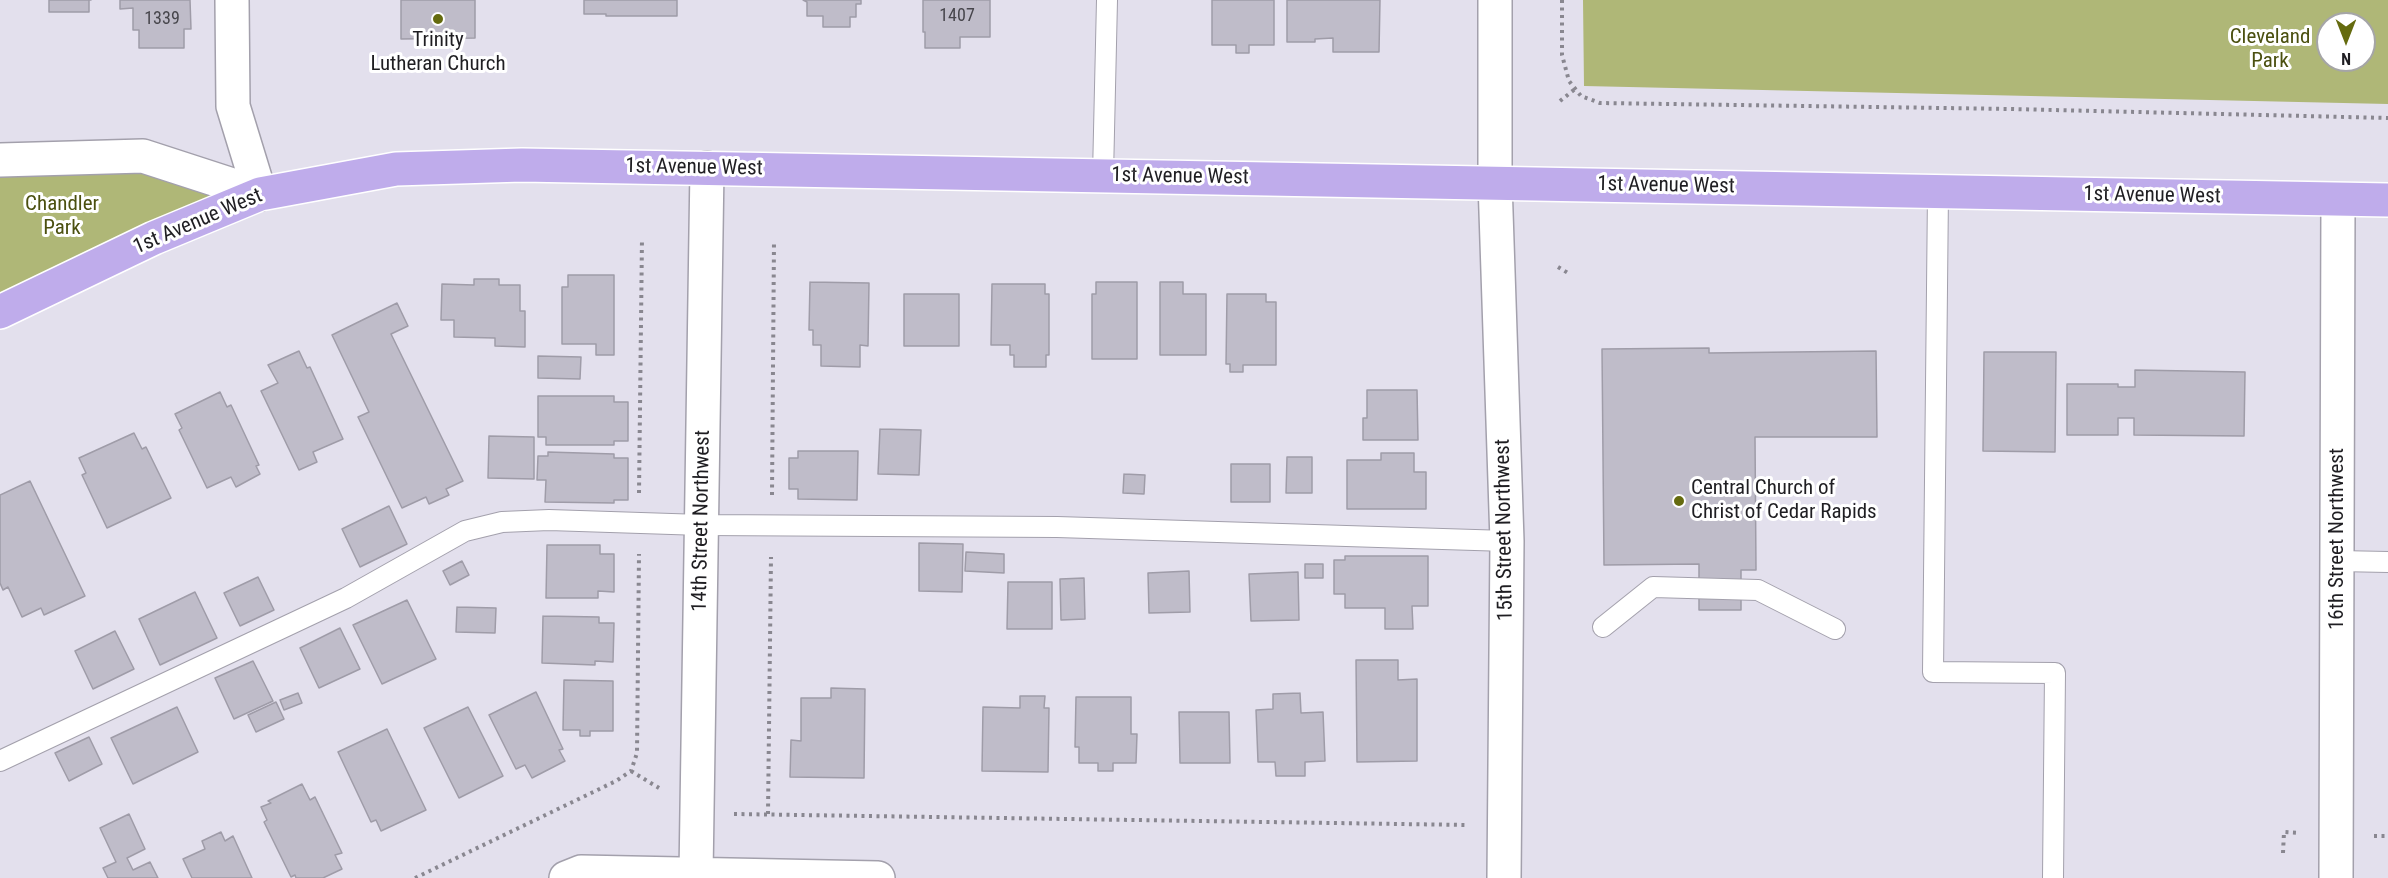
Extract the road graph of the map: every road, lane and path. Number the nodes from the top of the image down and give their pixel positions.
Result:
1 (232, 0) edge
2 (1107, 0) edge
3 (1495, 0) edge
4 (1562, 0) edge
5 (1575, 89) junction
6 (1560, 101) dead end
7 (2388, 118) edge
8 (0, 160) edge
9 (707, 168) junction
10 (1103, 175) junction
11 (1495, 182) junction
12 (1938, 192) junction
13 (260, 194) junction
14 (2338, 200) junction
15 (2388, 200) edge
16 (642, 238) dead end
17 (1558, 267) dead end
18 (1568, 273) dead end
19 (0, 312) edge
20 (639, 523) junction
21 (702, 525) junction
22 (1507, 541) junction
23 (2338, 561) junction
24 (2388, 562) edge
25 (1603, 627) dead end
26 (1835, 629) dead end
27 (0, 761) edge
28 (631, 771) junction
29 (659, 788) dead end
30 (732, 813) dead end
31 (1471, 825) dead end
32 (696, 874) junction
33 (415, 878) edge
34 (566, 878) edge
35 (878, 878) edge
36 (1504, 878) edge
37 (2053, 878) edge
38 (2336, 878) edge

1 - 13 street
2 - 10 lane
3 - 11 street, 15th Street Northwest
4 - 5 path
5 - 6 path
5 - 7 path
8 - 13 street
9 - 10 main road, 1st Avenue West
9 - 13 main road, 1st Avenue West
9 - 21 street, 14th Street Northwest
10 - 11 main road, 1st Avenue West
11 - 12 main road, 1st Avenue West
11 - 22 street, 15th Street Northwest
12 - 14 main road, 1st Avenue West
12 - 37 lane
13 - 19 main road, 1st Avenue West
14 - 15 main road, 1st Avenue West
14 - 23 street, 16th Street Northwest
16 - 20 path
17 - 18 path
20 - 21 lane
20 - 27 lane
20 - 28 path
21 - 22 lane
21 - 32 street, 14th Street Northwest
22 - 36 street, 15th Street Northwest
23 - 24 lane
23 - 38 street, 16th Street Northwest
25 - 26 lane
28 - 29 path
28 - 33 path
30 - 31 path
32 - 34 street
32 - 35 street

